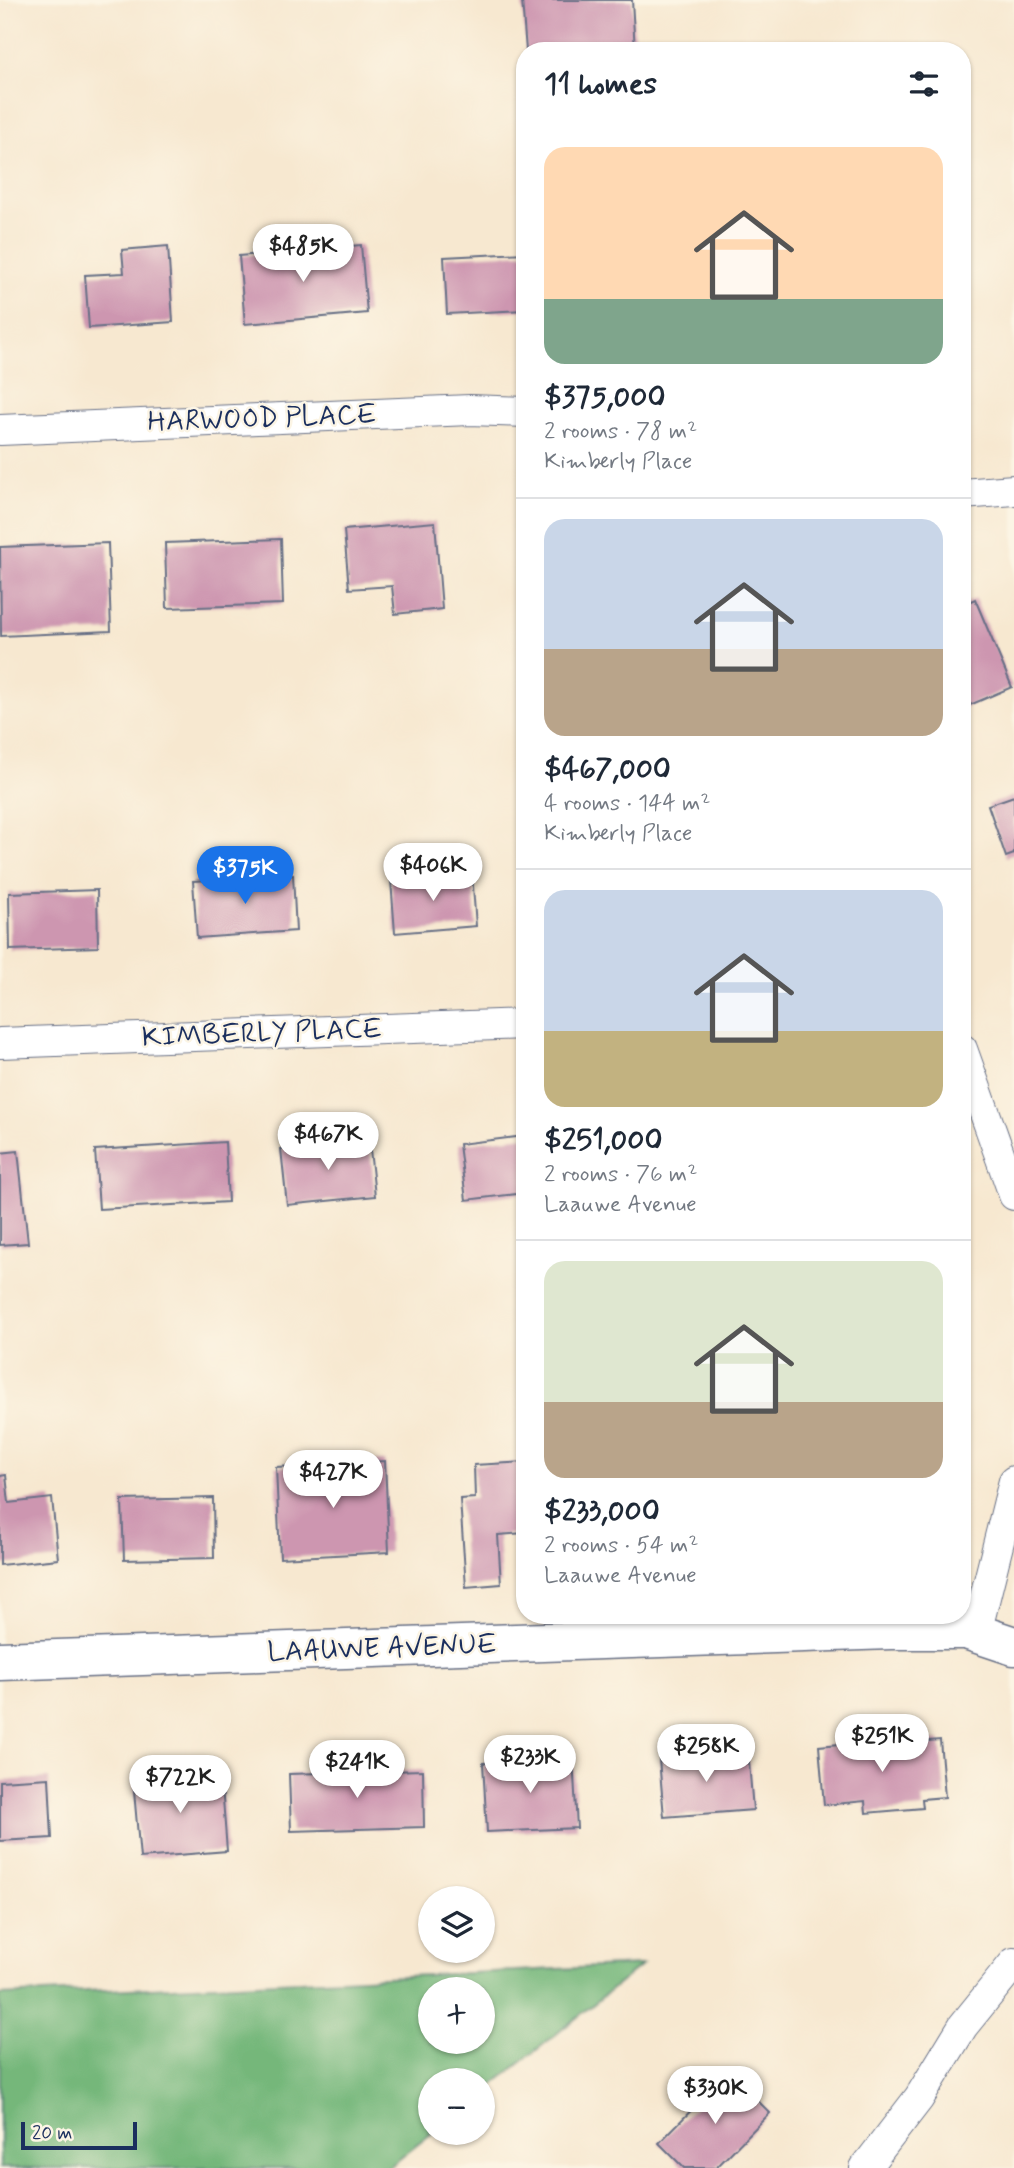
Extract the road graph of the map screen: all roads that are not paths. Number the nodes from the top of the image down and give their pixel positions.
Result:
1 (516, 412) edge
2 (0, 430) edge
3 (1014, 489) edge
4 (971, 493) edge
5 (516, 1024) edge
6 (0, 1043) edge
7 (971, 1074) edge
8 (1014, 1195) edge
9 (1014, 1481) edge
10 (976, 1633) junction
11 (1014, 1646) edge
12 (0, 1661) edge
13 (1014, 1963) edge
14 (866, 2168) edge

1 - 2 street, HARWOOD PLACE
3 - 4 street
5 - 6 street, KIMBERLY PLACE
7 - 8 street
9 - 10 street
10 - 11 street, LAAUWE AVENUE
10 - 12 street, LAAUWE AVENUE
13 - 14 street

